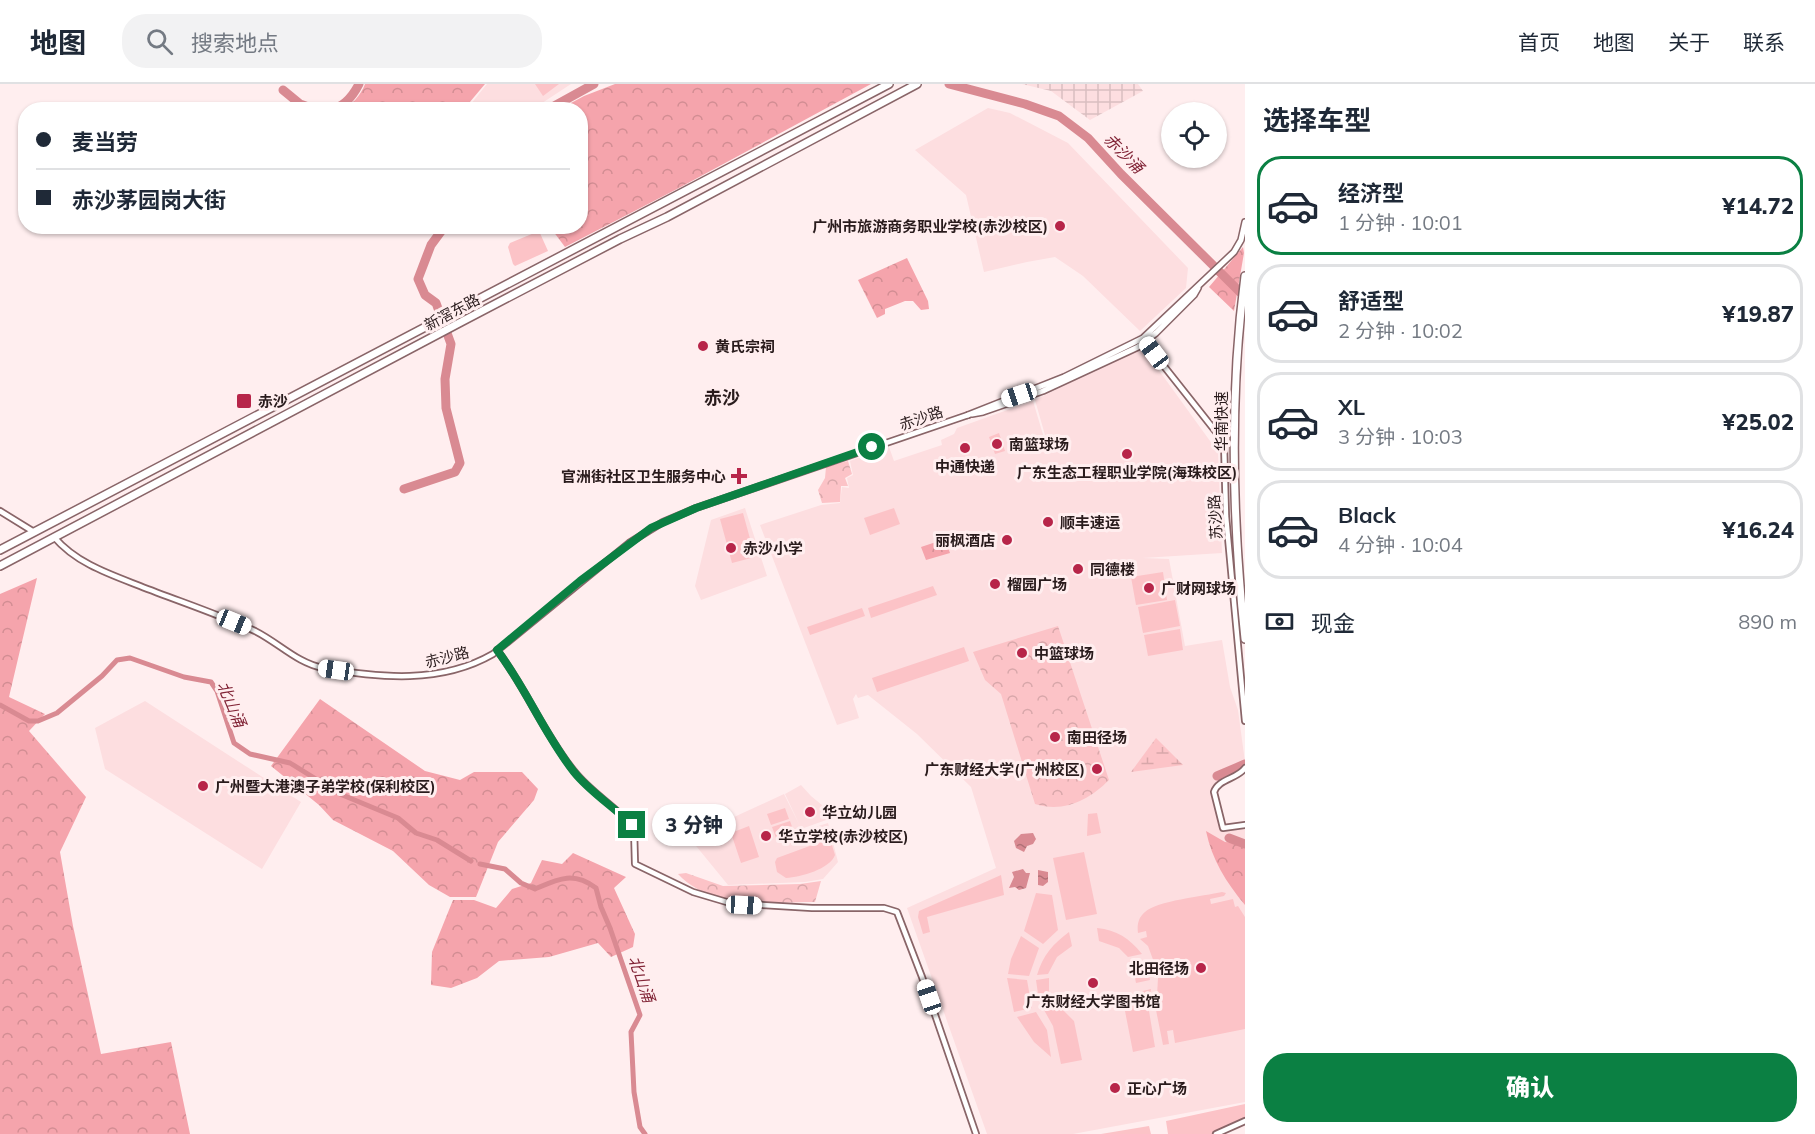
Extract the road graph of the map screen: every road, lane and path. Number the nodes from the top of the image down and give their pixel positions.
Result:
1 (889, 84) edge
2 (917, 84) edge
3 (1245, 222) edge
4 (1245, 276) edge
5 (1244, 285) edge
6 (1144, 340) junction
7 (968, 415) joint
8 (0, 511) edge
9 (34, 532) junction
10 (54, 537) junction
11 (0, 550) edge
12 (0, 566) edge
13 (1245, 639) edge
14 (497, 650) junction
15 (1245, 721) edge
16 (1245, 768) edge
17 (1245, 825) edge
18 (1245, 1121) edge
19 (976, 1134) edge
20 (1216, 1134) edge

1 - 9 highway, 新滘东路
2 - 10 highway, 新滘东路
3 - 6 main road, 赤沙路
4 - 5 highway, 华南快速
5 - 13 highway, 华南快速
6 - 7 main road, 赤沙路
6 - 15 street, 苏沙路
7 - 14 street, 赤沙路
8 - 9 street
9 - 11 highway, 新滘东路
10 - 12 highway, 新滘东路
10 - 14 street, 赤沙路
14 - 19 street
16 - 17 street
18 - 20 street

